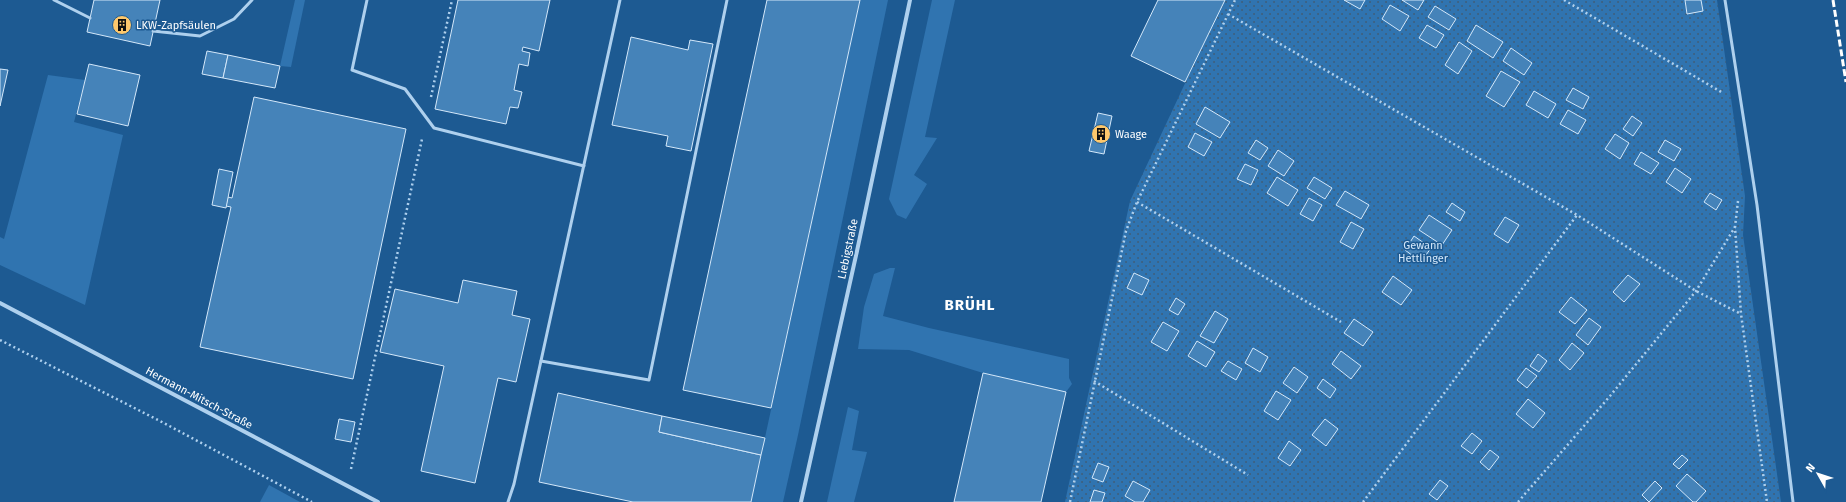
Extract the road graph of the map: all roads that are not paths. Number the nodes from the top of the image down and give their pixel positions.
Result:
1 (54, 0) edge
2 (252, 0) edge
3 (367, 0) edge
4 (620, 0) edge
5 (727, 0) edge
6 (910, 0) edge
7 (1725, 0) edge
8 (90, 18) dead end
9 (153, 31) dead end
10 (584, 166) junction
11 (0, 303) edge
12 (0, 307) edge
13 (11, 310) junction
14 (541, 361) junction
15 (378, 502) edge
16 (508, 502) edge
17 (800, 502) edge
18 (1793, 502) edge

1 - 8 lane
2 - 9 lane
3 - 10 lane
4 - 10 lane
5 - 14 lane
6 - 17 street, Liebigstraße
7 - 18 lane
10 - 14 lane
11 - 13 street, Hermann-Mitsch-Straße
12 - 13 street, Hermann-Mitsch-Straße
13 - 15 street, Hermann-Mitsch-Straße
14 - 16 lane

